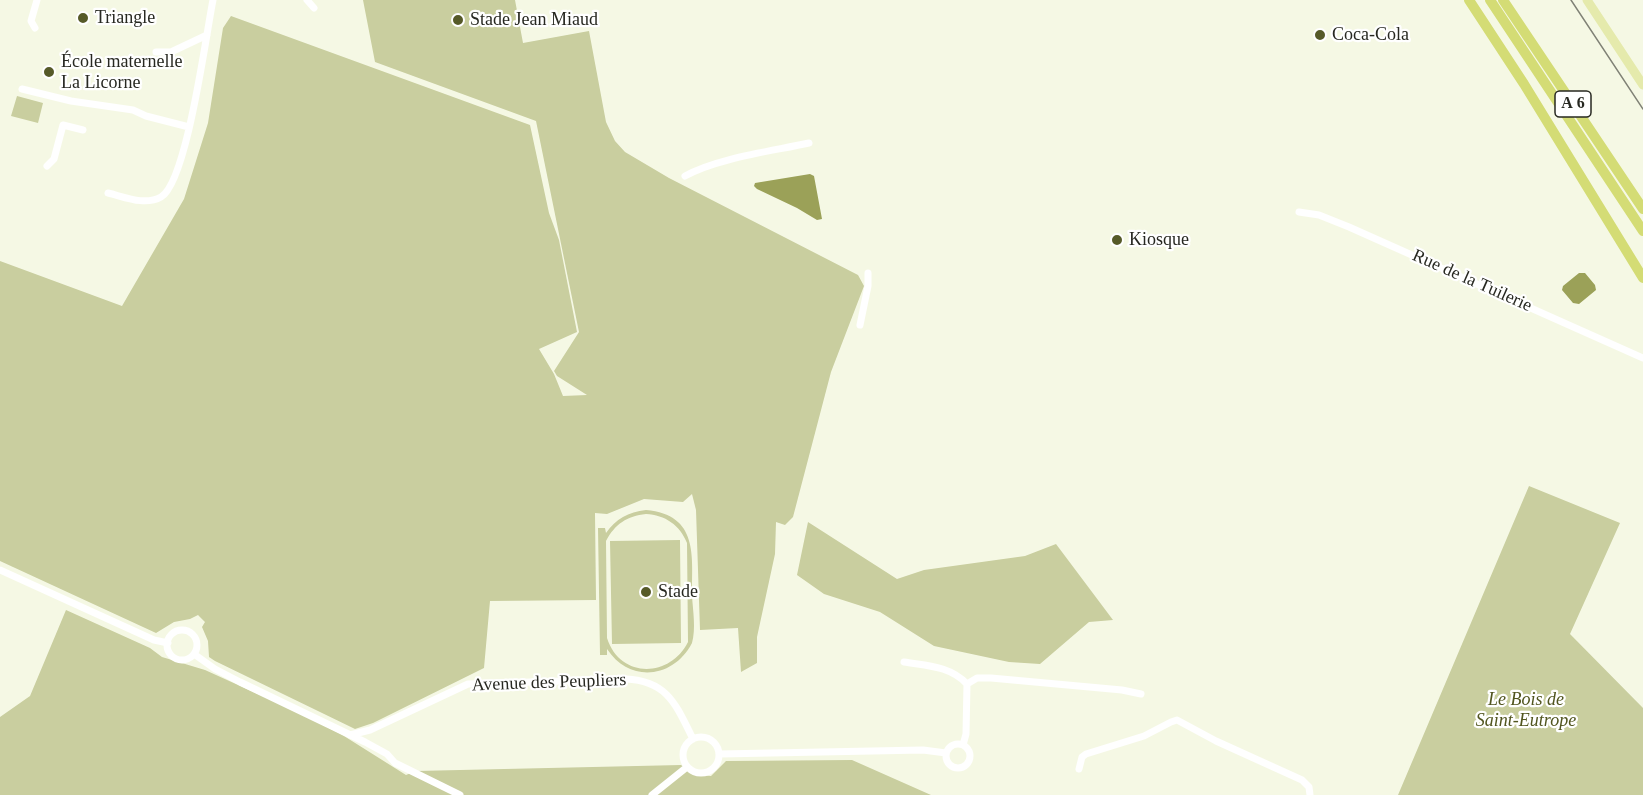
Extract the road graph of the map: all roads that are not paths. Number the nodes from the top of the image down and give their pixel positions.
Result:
1 (37, 0) edge
2 (213, 0) edge
3 (307, 0) edge
4 (1469, 0) edge
5 (1490, 0) edge
6 (1503, 0) edge
7 (1587, 0) edge
8 (314, 9) dead end
9 (35, 28) dead end
10 (207, 35) junction
11 (156, 52) dead end
12 (1643, 85) edge
13 (22, 89) dead end
14 (189, 127) junction
15 (83, 130) dead end
16 (809, 143) dead end
17 (47, 166) dead end
18 (685, 176) dead end
19 (108, 192) dead end
20 (1643, 209) edge
21 (1299, 212) dead end
22 (1643, 231) edge
23 (868, 273) dead end
24 (1643, 278) edge
25 (860, 325) dead end
26 (1643, 358) edge
27 (0, 570) edge
28 (168, 643) junction
29 (194, 654) junction
30 (904, 662) dead end
31 (968, 684) junction
32 (1141, 694) dead end
33 (350, 735) junction
34 (693, 739) junction
35 (963, 745) junction
36 (946, 753) junction
37 (720, 754) junction
38 (687, 767) junction
39 (1079, 770) dead end
40 (460, 795) edge
41 (652, 795) edge
42 (1310, 795) edge

1 - 9 street
2 - 10 street
3 - 8 street
4 - 24 highway
5 - 22 highway, A 6
6 - 20 highway, A 6
7 - 12 main road
10 - 11 street
10 - 14 street
13 - 14 street
14 - 19 street
15 - 17 street
16 - 18 street
21 - 26 street, Rue de la Tuilerie
23 - 25 street
27 - 28 street
28 - 29 street
28 - 29 street
29 - 33 street
30 - 31 street
31 - 32 street
31 - 35 street
33 - 34 street, Avenue des Peupliers
33 - 40 street
34 - 37 street
34 - 38 street
35 - 36 street
35 - 36 street
36 - 37 street
37 - 38 street
38 - 41 street
39 - 42 street

